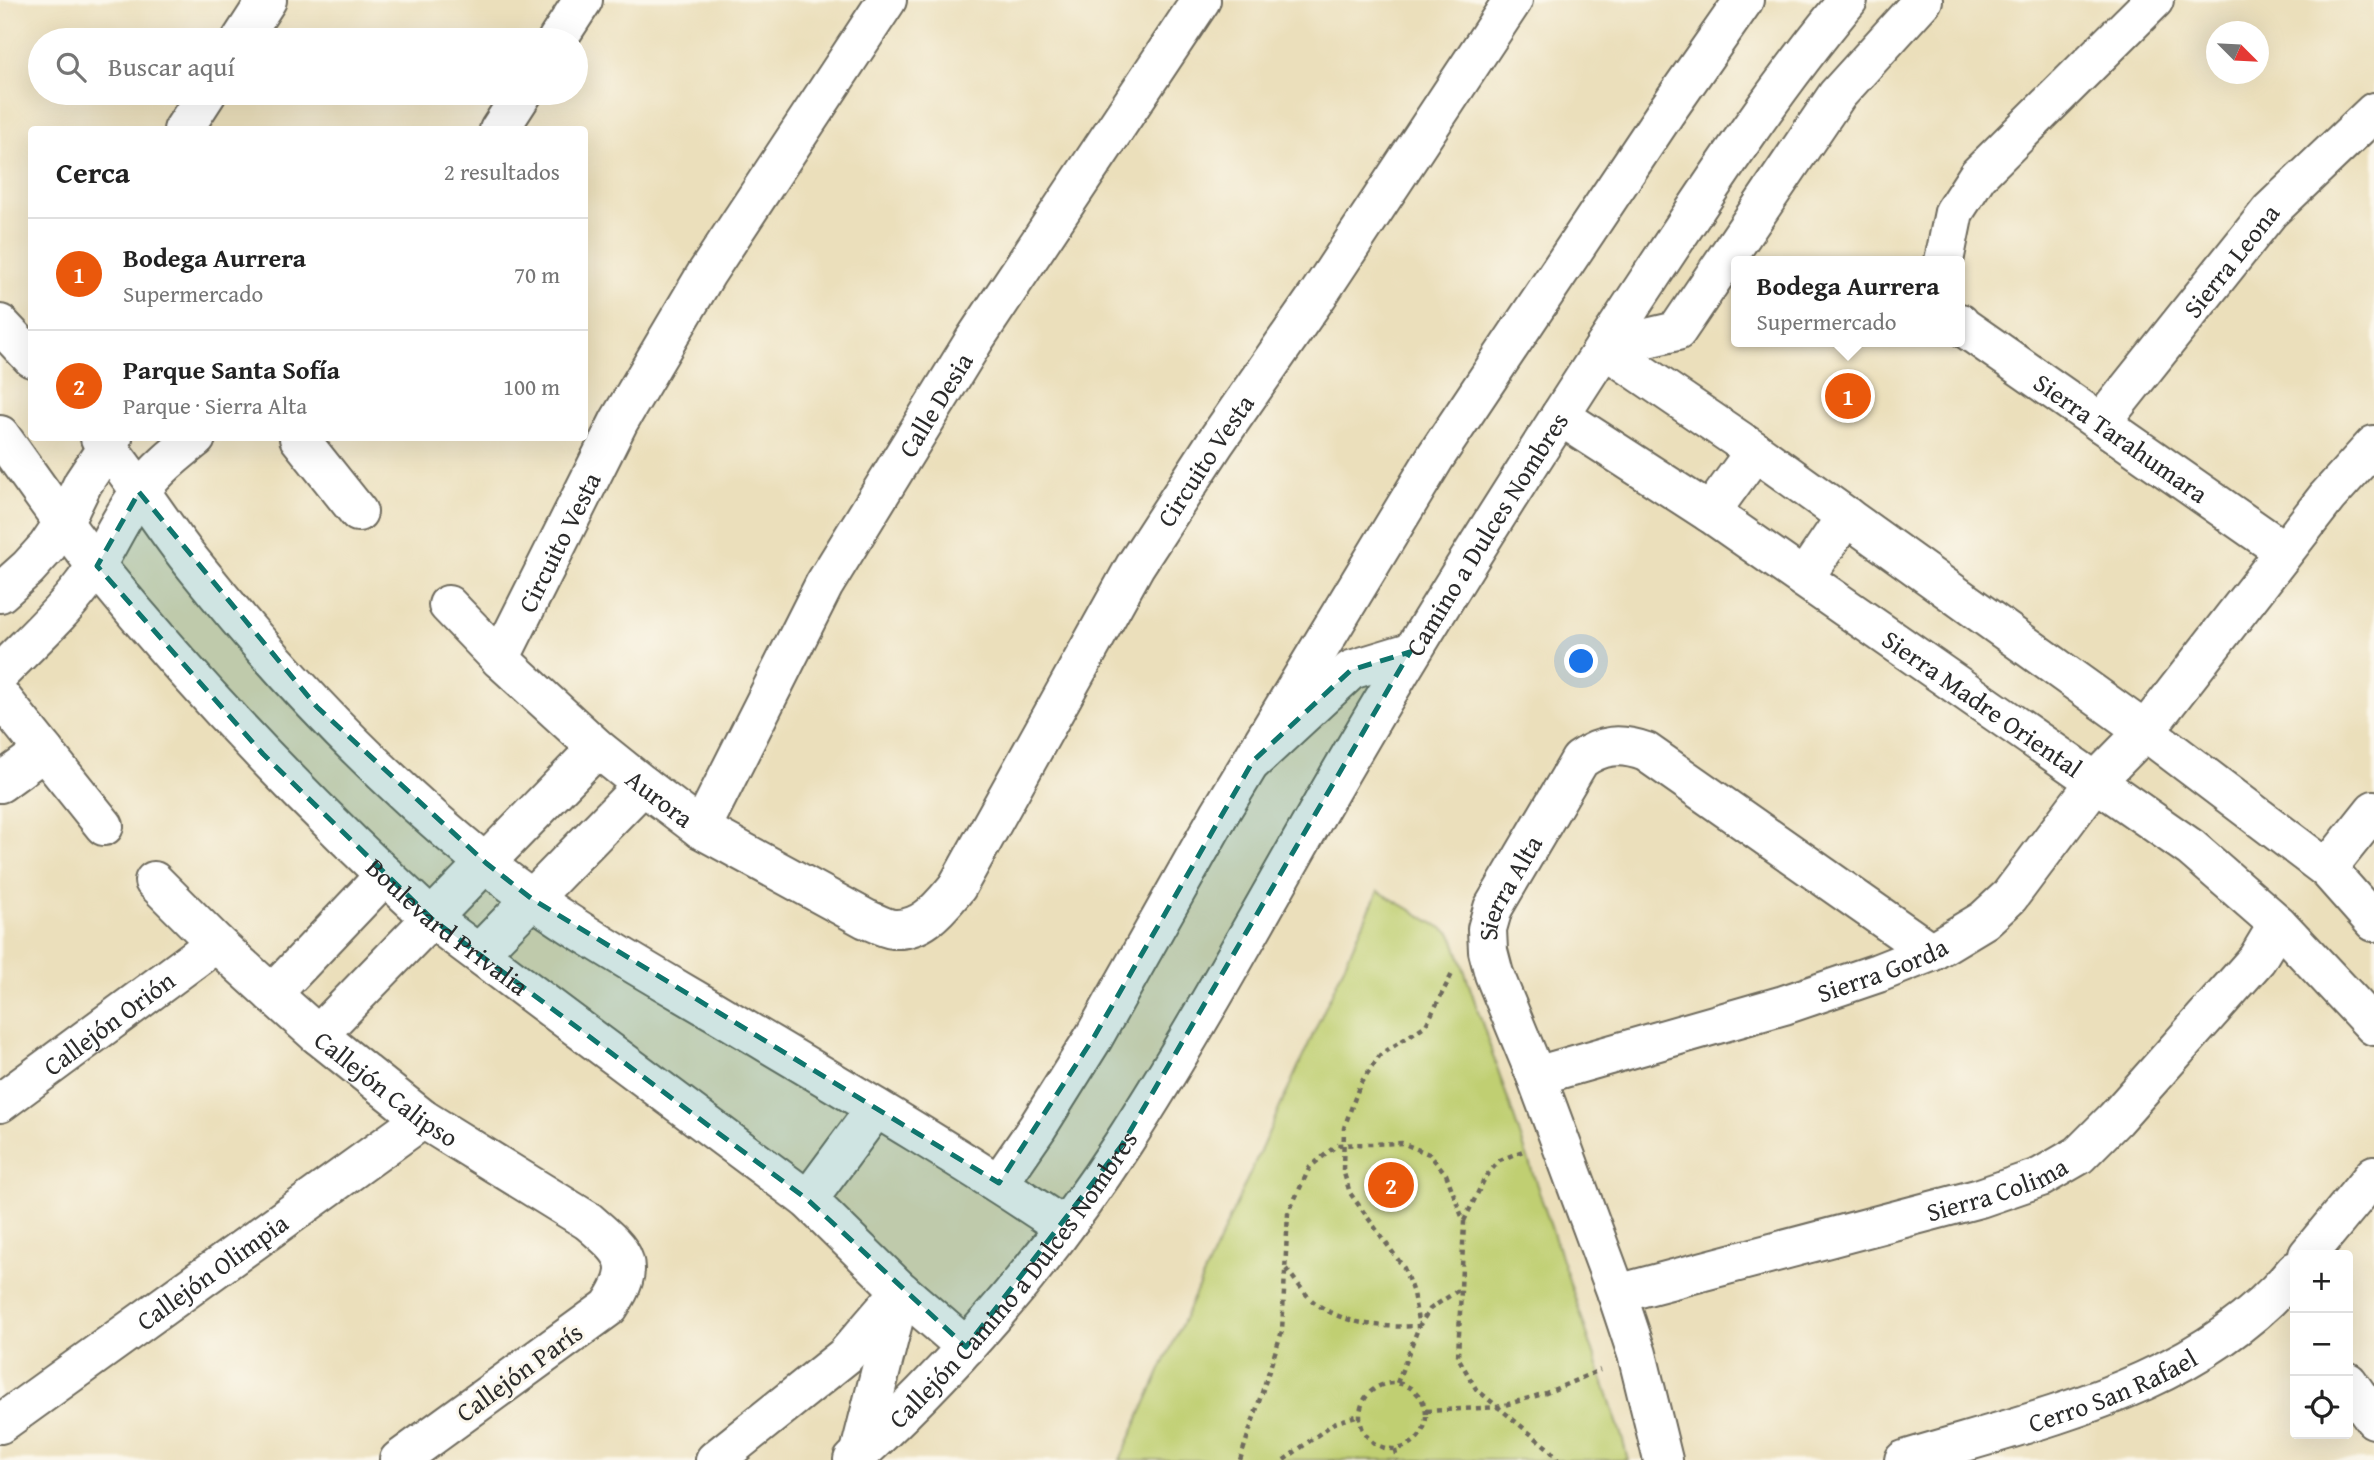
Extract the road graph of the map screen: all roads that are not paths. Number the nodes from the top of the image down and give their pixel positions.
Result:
1 (267, 0) edge
2 (583, 0) edge
3 (887, 0) edge
4 (1201, 0) edge
5 (1513, 0) edge
6 (1744, 0) edge
7 (1848, 0) edge
8 (1923, 0) edge
9 (2154, 0) edge
10 (249, 28) edge
11 (565, 28) edge
12 (199, 105) edge
13 (515, 105) edge
14 (2374, 111) edge
15 (185, 126) edge
16 (502, 126) edge
17 (1945, 256) edge
18 (0, 324) edge
19 (1965, 327) edge
20 (1604, 348) junction
21 (28, 354) edge
22 (1560, 416) junction
23 (2101, 423) junction
24 (0, 435) edge
25 (106, 441) edge
26 (108, 441) edge
27 (192, 441) edge
28 (301, 441) edge
29 (2374, 445) edge
30 (1755, 451) junction
31 (139, 492) junction
32 (358, 512) dead end
33 (1710, 513) junction
34 (1846, 516) junction
35 (64, 522) junction
36 (2284, 551) junction
37 (97, 566) junction
38 (1804, 578) junction
39 (0, 593) edge
40 (448, 605) dead end
41 (1410, 652) junction
42 (500, 659) junction
43 (0, 673) edge
44 (0, 696) edge
45 (2146, 731) junction
46 (597, 748) junction
47 (44, 751) junction
48 (1253, 761) junction
49 (2096, 781) junction
50 (0, 783) edge
51 (643, 785) junction
52 (2374, 810) edge
53 (104, 826) dead end
54 (701, 829) junction
55 (486, 863) junction
56 (2327, 869) junction
57 (385, 875) junction
58 (154, 881) dead end
59 (532, 899) junction
60 (432, 919) junction
61 (2374, 922) edge
62 (2278, 924) junction
63 (911, 927) joint
64 (216, 943) junction
65 (1931, 952) junction
66 (479, 953) junction
67 (272, 995) junction
68 (2374, 1026) edge
69 (318, 1035) junction
70 (1536, 1076) junction
71 (1157, 1088) joint
72 (0, 1103) edge
73 (876, 1108) junction
74 (423, 1119) junction
75 (2374, 1175) edge
76 (999, 1183) junction
77 (807, 1200) junction
78 (1064, 1227) junction
79 (2312, 1250) edge
80 (626, 1274) joint
81 (901, 1291) junction
82 (1617, 1294) junction
83 (2289, 1294) edge
84 (966, 1347) junction
85 (2353, 1389) edge
86 (2374, 1419) edge
87 (0, 1424) edge
88 (856, 1457) edge
89 (399, 1460) edge
90 (715, 1460) edge
91 (1663, 1460) edge
92 (1904, 1460) edge

1 - 10 street
2 - 11 street
3 - 42 street, Circuito Vesta
4 - 54 street, Calle Desia
5 - 63 street, Circuito Vesta
6 - 48 street
7 - 20 street, Camino a Dulces Nombres
8 - 20 street
9 - 17 street
12 - 15 street
13 - 16 street
14 - 23 street, Sierra Leona
18 - 21 street
19 - 23 street, Sierra Tarahumara
20 - 22 street, Camino a Dulces Nombres
20 - 30 street
22 - 33 street, Sierra Madre Oriental
22 - 41 street, Camino a Dulces Nombres
23 - 36 street, Sierra Tarahumara
24 - 35 street, Boulevard Privalia
25 - 35 street
26 - 31 street
27 - 31 street
28 - 32 street
29 - 36 street, Sierra Gorda
30 - 33 street
30 - 34 street
31 - 37 street
31 - 55 street
33 - 38 street, Sierra Madre Oriental
34 - 38 street
34 - 45 street
35 - 37 street, Boulevard Privalia
35 - 39 street
36 - 45 street, Sierra Gorda
37 - 43 street
37 - 57 street, Boulevard Privalia
38 - 49 street, Sierra Madre Oriental
40 - 42 street, Aurora
41 - 48 street
41 - 71 street, Camino a Dulces Nombres
42 - 46 street, Aurora
44 - 47 street
45 - 49 street, Sierra Gorda
45 - 56 street
46 - 51 street, Aurora
46 - 55 street
47 - 50 street
47 - 53 street
48 - 76 street
49 - 62 street, Sierra Madre Oriental
49 - 65 street, Sierra Gorda
51 - 54 street, Aurora
51 - 59 street
52 - 56 street
54 - 63 street, Aurora
55 - 59 street
55 - 60 street
56 - 61 street
57 - 60 street, Boulevard Privalia
57 - 67 street
58 - 64 street, Callejón Calipso
59 - 66 street
59 - 73 street
60 - 66 street, Boulevard Privalia
60 - 69 street
62 - 68 street, Sierra Madre Oriental
62 - 82 street, Sierra Colima
64 - 67 street, Callejón Calipso
64 - 72 street, Callejón Orión
65 - 70 street, Sierra Gorda
65 - 70 street, Sierra Alta
66 - 77 street, Boulevard Privalia
67 - 69 street, Callejón Calipso
69 - 74 street, Callejón Calipso
70 - 82 street, Sierra Alta
71 - 78 street, Callejón Camino a Dulces Nombres
73 - 76 street
73 - 77 street
74 - 80 street, Callejón Calipso
74 - 87 street, Callejón Olimpia
75 - 79 street
76 - 78 street
77 - 81 street, Boulevard Privalia
78 - 84 street, Callejón Camino a Dulces Nombres
80 - 89 street, Callejón París
81 - 84 street, Boulevard Privalia
81 - 88 street
81 - 90 street
82 - 91 street, Sierra Alta
83 - 92 street, Cerro San Rafael
84 - 88 street, Callejón Camino a Dulces Nombres
85 - 86 street

